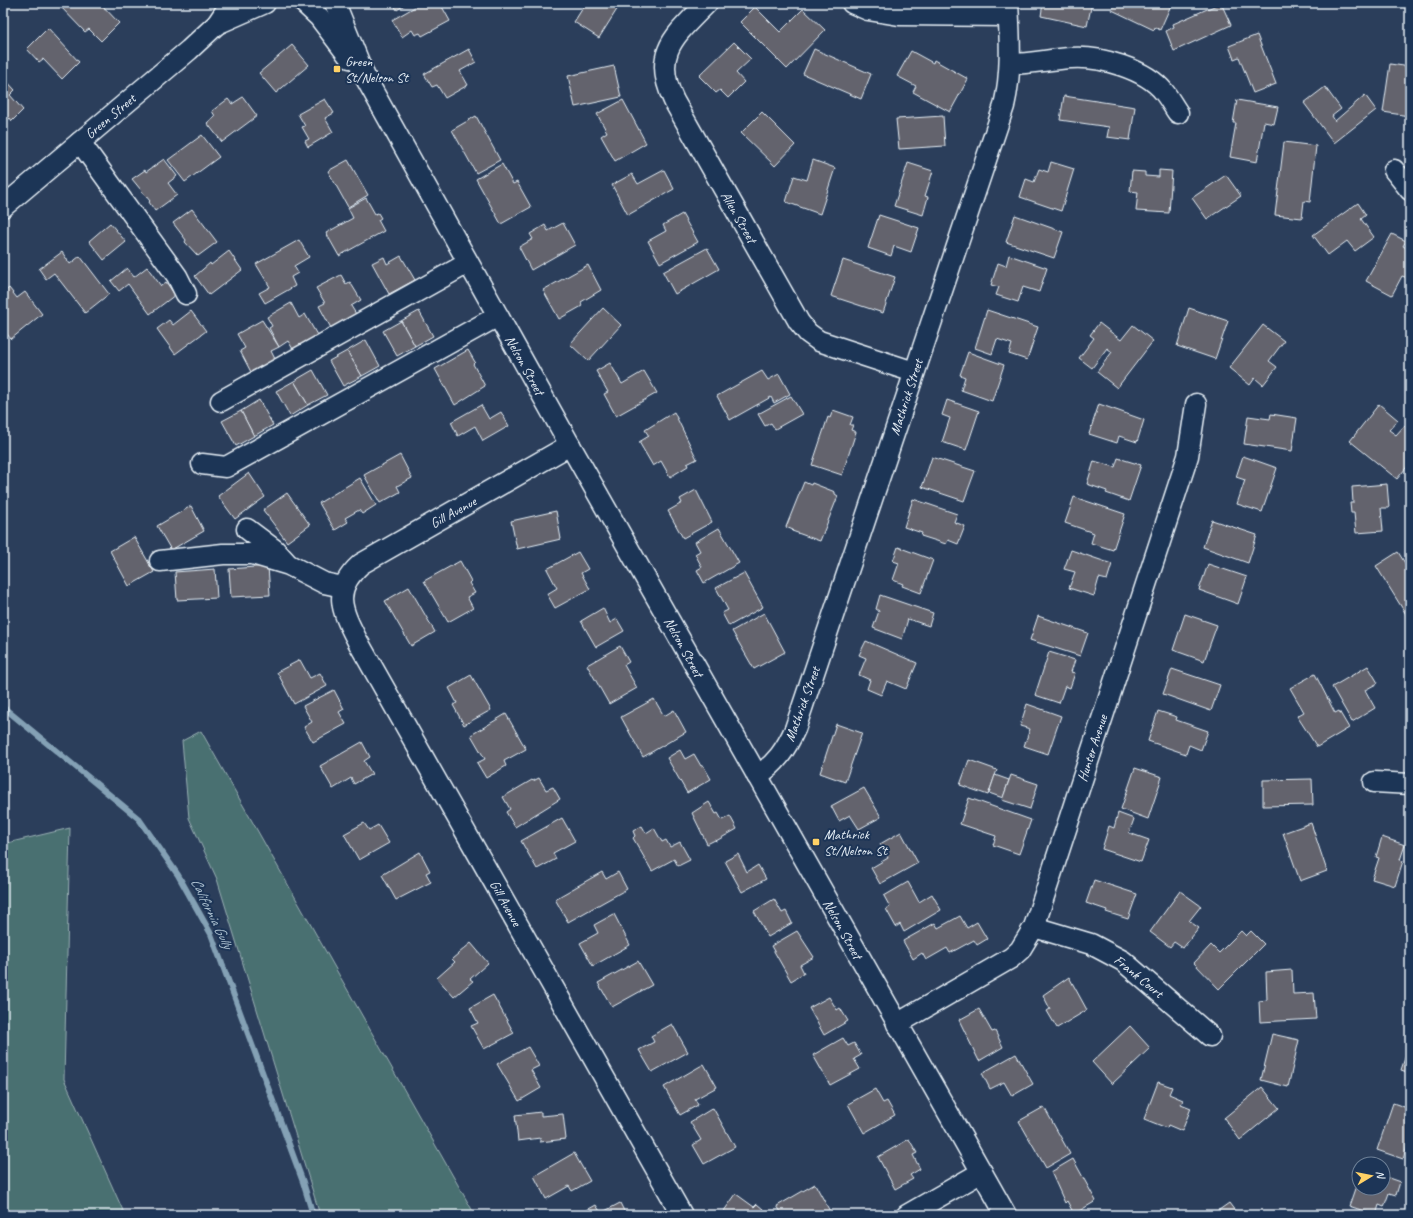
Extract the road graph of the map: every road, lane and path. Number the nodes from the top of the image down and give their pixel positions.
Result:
1 (231, 3) edge
2 (265, 3) edge
3 (304, 3) edge
4 (336, 3) edge
5 (707, 3) edge
6 (852, 3) edge
7 (1008, 10) edge
8 (217, 24) junction
9 (1010, 64) junction
10 (365, 78) junction
11 (1178, 113) dead end
12 (80, 142) junction
13 (1394, 170) dead end
14 (1410, 190) edge
15 (3, 207) edge
16 (468, 262) junction
17 (186, 294) dead end
18 (498, 316) junction
19 (914, 372) junction
20 (221, 401) dead end
21 (1196, 404) dead end
22 (570, 445) junction
23 (202, 464) dead end
24 (247, 529) dead end
25 (160, 561) dead end
26 (289, 565) junction
27 (343, 587) junction
28 (757, 776) junction
29 (1374, 782) dead end
30 (1410, 784) edge
31 (1034, 927) junction
32 (897, 1024) junction
33 (1210, 1036) dead end
34 (982, 1172) junction
35 (682, 1215) edge
36 (908, 1215) edge
37 (1006, 1215) edge

1 - 8 street, Green Street
2 - 8 street, Green Street
3 - 10 street, Nelson Street
4 - 10 street, Nelson Street
5 - 19 street, Allen Street
6 - 7 street
7 - 9 street, Mathrick Street
8 - 12 street, Green Street
9 - 11 street
9 - 19 street, Mathrick Street
10 - 16 street, Nelson Street
12 - 15 street, Green Street
12 - 17 street
13 - 14 street
16 - 18 street, Nelson Street
16 - 20 street
18 - 22 street, Nelson Street
18 - 23 street
19 - 28 street, Mathrick Street
21 - 31 street, Hunter Avenue
22 - 27 street, Gill Avenue
22 - 28 street, Nelson Street
24 - 26 street
25 - 26 street
26 - 27 street
27 - 35 street, Gill Avenue
28 - 32 street, Nelson Street
29 - 30 street
31 - 32 street, Hunter Avenue
31 - 33 street, Frank Court
32 - 34 street, Nelson Street
34 - 36 street
34 - 37 street, Nelson Street

